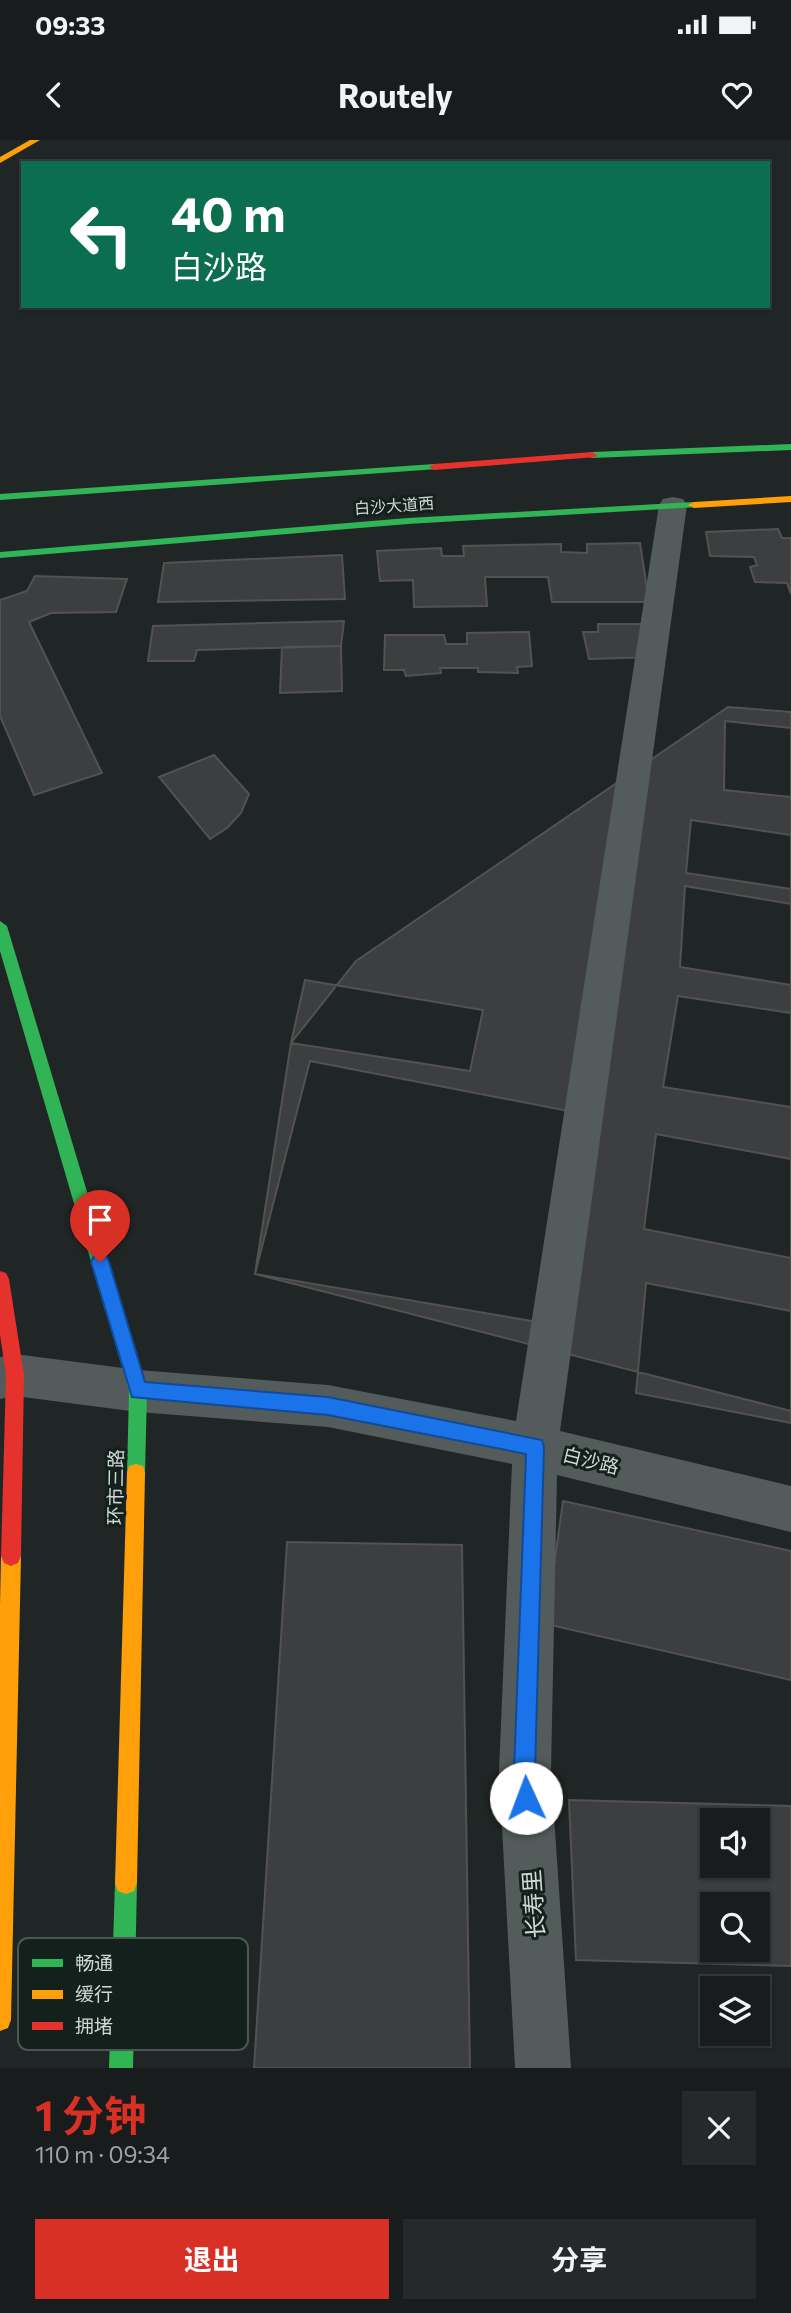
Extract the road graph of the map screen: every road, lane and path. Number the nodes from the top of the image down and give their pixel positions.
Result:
1 (36, 140) edge
2 (0, 160) edge
3 (791, 447) edge
4 (13, 480) dead end
5 (92, 491) junction
6 (0, 497) edge
7 (791, 499) edge
8 (673, 505) junction
9 (61, 551) junction
10 (0, 555) edge
11 (25, 569) dead end
12 (0, 926) edge
13 (0, 1279) edge
14 (7, 1376) edge
15 (138, 1391) junction
16 (535, 1447) junction
17 (791, 1509) edge
18 (124, 1938) edge
19 (0, 2020) edge
20 (121, 2050) edge
21 (121, 2068) edge
22 (543, 2068) edge

1 - 2 main road
3 - 5 main road, 白沙大道西
4 - 5 main road
5 - 6 main road, 白沙大道西
7 - 8 main road, 白沙大道西
8 - 9 main road, 白沙大道西
8 - 16 street, 长寿里
9 - 10 main road, 白沙大道西
9 - 11 main road
12 - 15 main road, 环市三路
13 - 14 main road
14 - 15 street, 白沙路
14 - 19 main road
15 - 16 street, 白沙路
15 - 18 main road, 环市三路
16 - 17 street, 白沙路
16 - 22 street, 长寿里
20 - 21 main road, 环市三路

